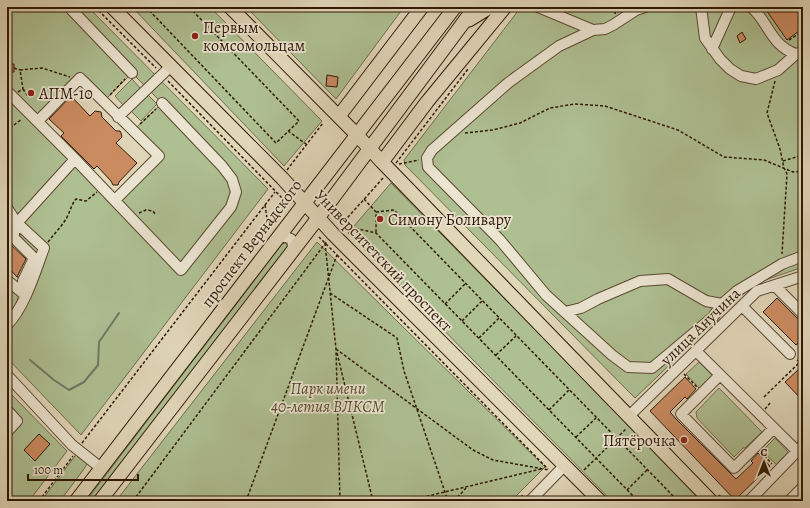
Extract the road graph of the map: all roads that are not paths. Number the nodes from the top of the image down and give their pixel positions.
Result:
1 (69, 7) edge
2 (112, 7) edge
3 (230, 7) edge
4 (422, 7) edge
5 (451, 7) edge
6 (455, 7) edge
7 (475, 7) edge
8 (490, 7) edge
9 (505, 7) edge
10 (538, 7) edge
11 (645, 7) edge
12 (701, 7) edge
13 (731, 7) edge
14 (751, 7) edge
15 (445, 20) junction
16 (460, 28) junction
17 (593, 30) junction
18 (712, 49) junction
19 (800, 53) edge
20 (166, 70) junction
21 (132, 73) dead end
22 (425, 74) junction
23 (11, 93) edge
24 (426, 102) junction
25 (162, 103) dead end
26 (339, 116) junction
27 (34, 117) junction
28 (118, 117) junction
29 (357, 135) junction
30 (370, 149) junction
31 (75, 159) junction
32 (390, 164) junction
33 (115, 200) junction
34 (304, 202) junction
35 (7, 208) edge
36 (318, 218) junction
37 (17, 223) junction
38 (275, 240) junction
39 (292, 252) junction
40 (803, 256) edge
41 (803, 276) edge
42 (7, 280) edge
43 (775, 286) junction
44 (25, 295) junction
45 (722, 304) junction
46 (742, 306) junction
47 (565, 312) junction
48 (803, 314) edge
49 (7, 325) edge
50 (696, 351) junction
51 (790, 354) dead end
52 (7, 374) edge
53 (720, 375) junction
54 (7, 410) edge
55 (632, 419) junction
56 (774, 428) junction
57 (7, 432) edge
58 (800, 448) edge
59 (565, 465) junction
60 (101, 468) junction
61 (803, 487) edge
62 (76, 501) edge
63 (100, 501) edge
64 (530, 501) edge
65 (600, 501) edge
66 (710, 501) edge
67 (749, 501) edge
68 (789, 501) edge

1 - 21 street
2 - 20 main road, Университетский проспект
3 - 26 main road
4 - 26 main road
5 - 15 main road
6 - 15 main road, проспект Вернадского
7 - 16 main road
8 - 16 main road
9 - 24 main road
10 - 17 street
11 - 17 street
12 - 18 street
13 - 18 street
14 - 19 street
15 - 29 main road, проспект Вернадского
16 - 22 main road
17 - 47 street
18 - 19 street
20 - 28 street
20 - 34 main road, Университетский проспект
22 - 24 main road
22 - 30 main road
23 - 27 street
24 - 32 main road
25 - 33 street
26 - 29 main road
27 - 28 street
27 - 31 street
28 - 33 street
29 - 30 main road
29 - 34 main road, проспект Вернадского
30 - 32 main road
30 - 36 main road
31 - 33 street
31 - 37 street
32 - 55 main road
34 - 36 main road, Университетский проспект
34 - 38 main road, проспект Вернадского
35 - 37 street
36 - 39 main road
36 - 59 main road, Университетский проспект
37 - 44 street
37 - 44 street
38 - 39 street
38 - 60 main road, проспект Вернадского
39 - 63 main road
40 - 45 street
41 - 43 street, улица Анучина
42 - 44 street
43 - 46 street, улица Анучина
43 - 48 street
44 - 49 street
45 - 47 street
45 - 47 street
46 - 50 street, улица Анучина
46 - 51 street
50 - 53 street
50 - 55 street, улица Анучина
52 - 60 street
53 - 56 street
53 - 56 street
54 - 57 street
55 - 66 main road
56 - 58 street
58 - 67 street
59 - 64 street
59 - 65 main road, Университетский проспект
60 - 62 main road, проспект Вернадского
61 - 68 street

